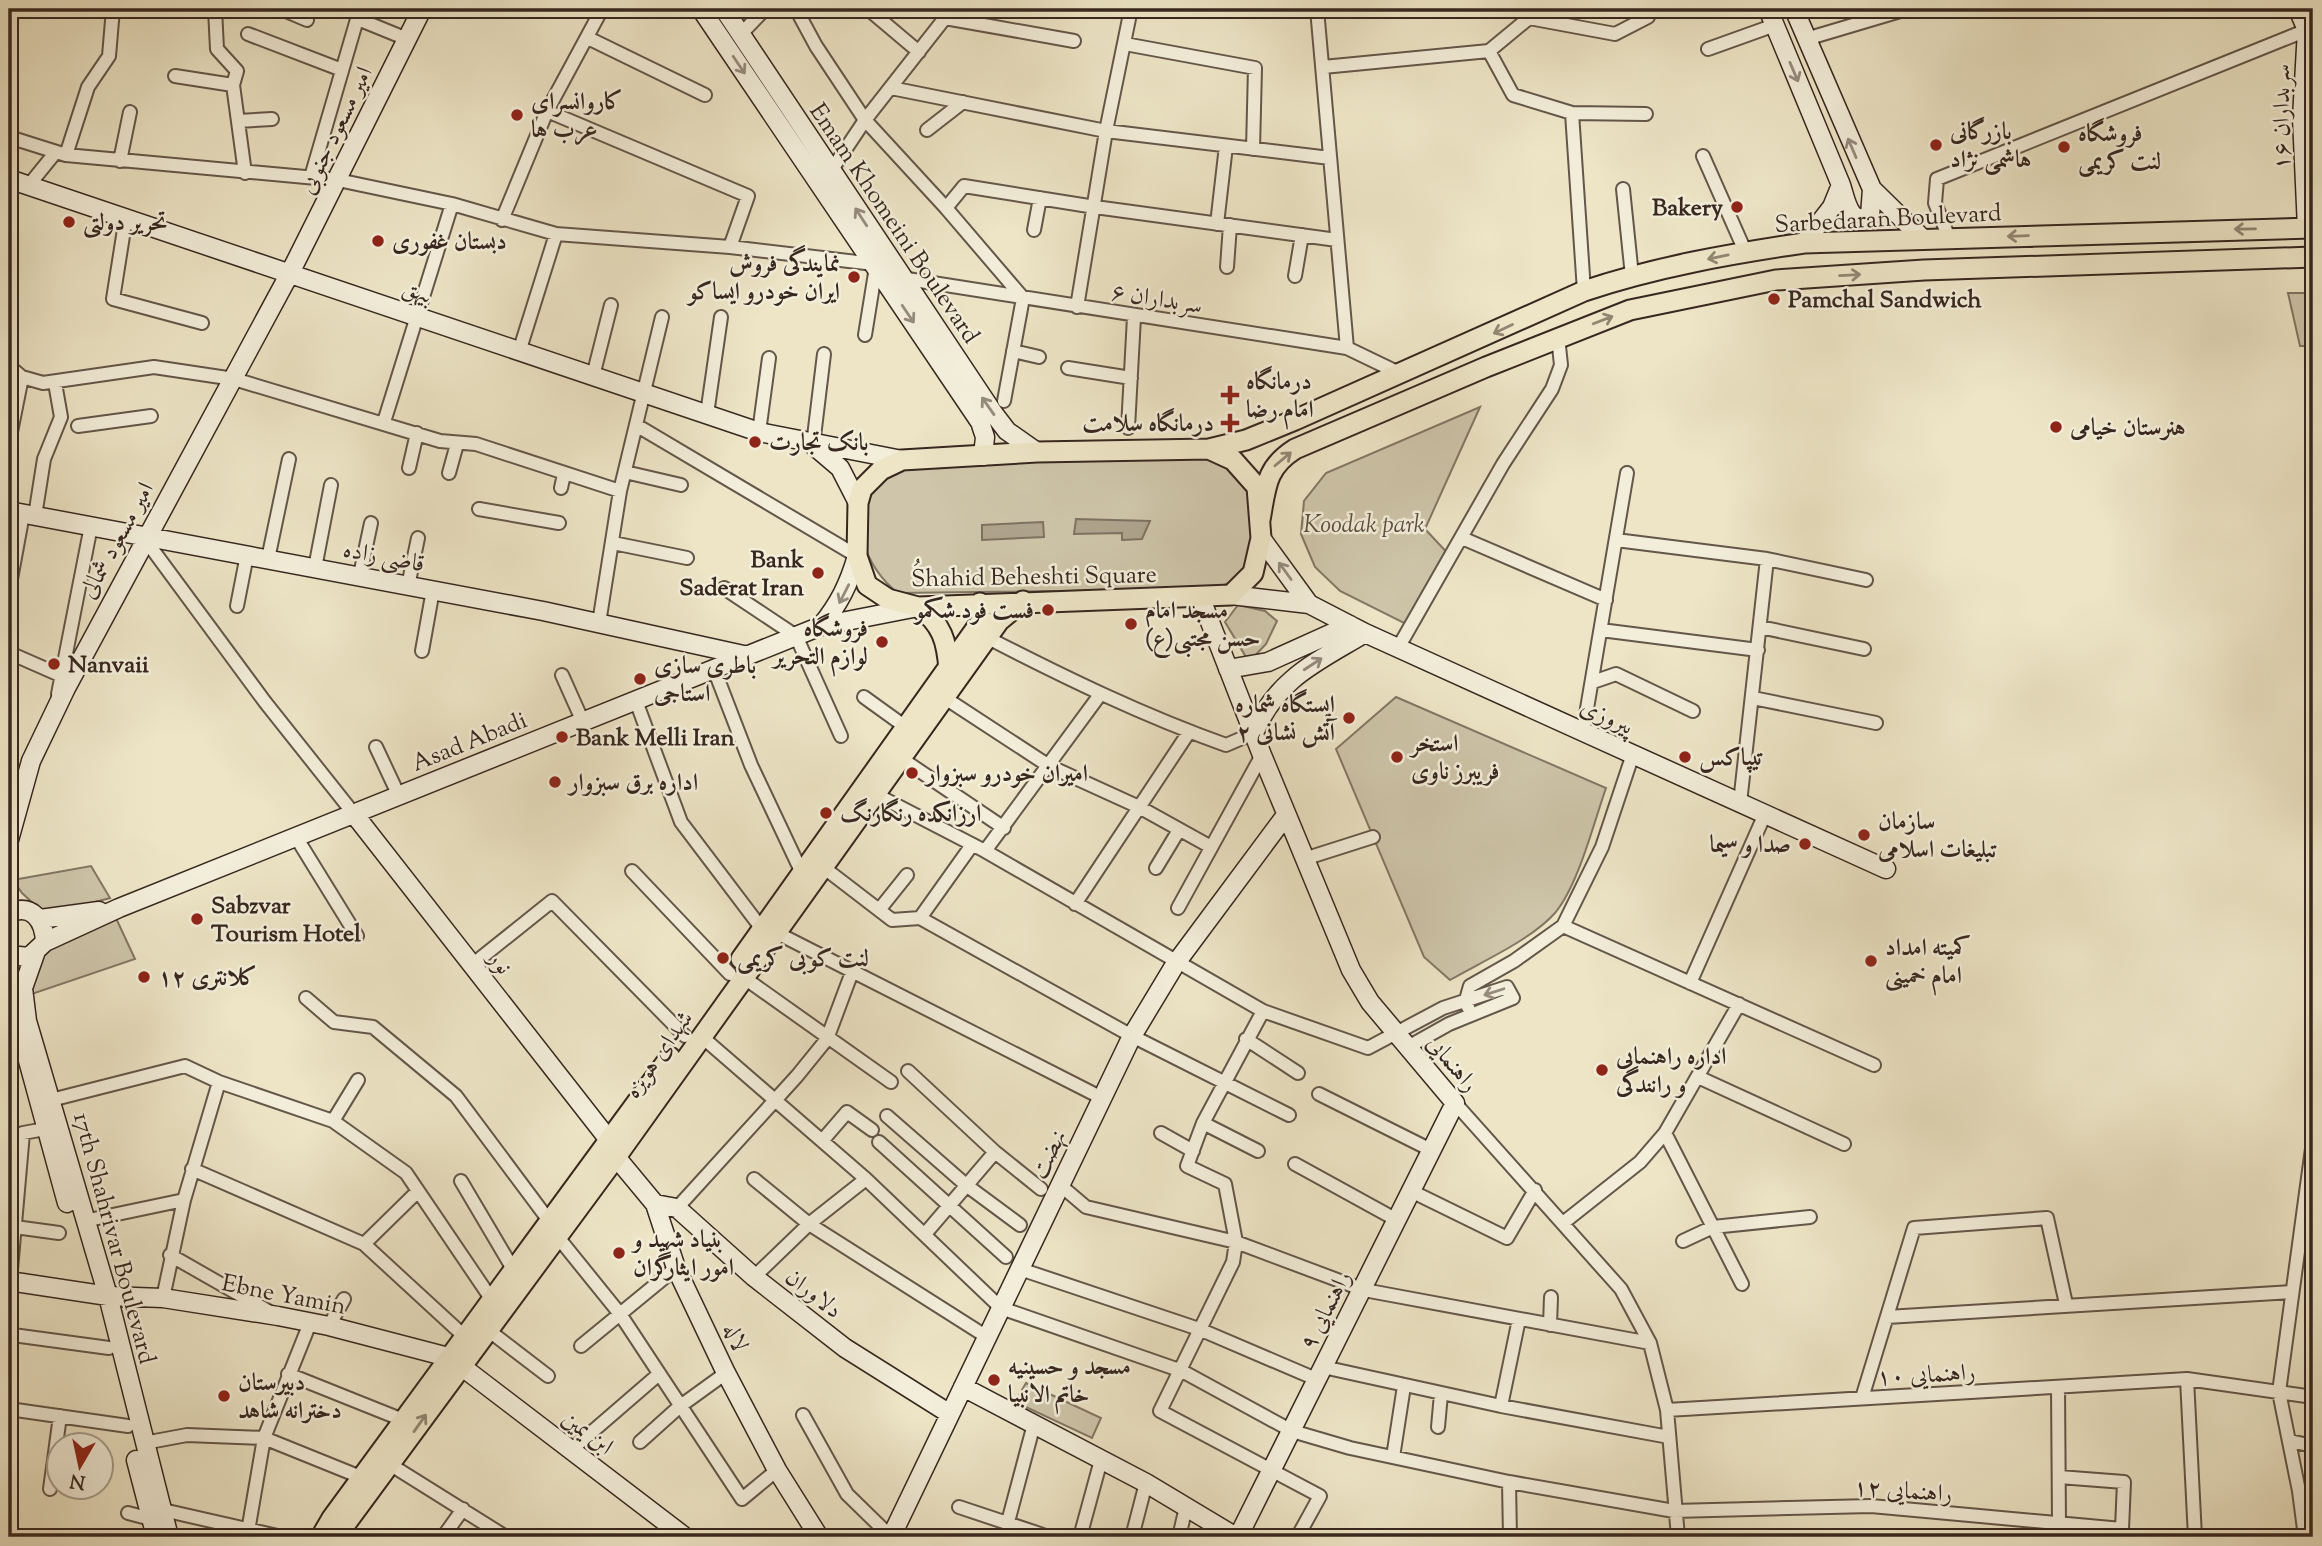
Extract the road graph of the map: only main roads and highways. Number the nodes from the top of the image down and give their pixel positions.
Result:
1 (2310, 228) edge
2 (2127, 231) junction
3 (2313, 257) edge
4 (2128, 262) junction
5 (1475, 342) junction
6 (1486, 366) junction
7 (1209, 449) junction
8 (1261, 529) junction
9 (1023, 601) joint
10 (918, 607) junction
11 (987, 620) junction
12 (949, 670) junction
13 (769, 931) junction
14 (554, 1229) junction
15 (454, 1361) junction
16 (321, 1537) edge
17 (336, 1537) edge

1 -> 2 main road, Sarbedaran Boulevard
2 - 4 main road
2 -> 5 main road, Sarbedaran Boulevard
3 - 4 main road
6 -> 4 main road
5 - 6 main road
5 - 7 main road, Sarbedaran Boulevard
8 -> 6 main road
7 - 8 main road
7 - 10 main road, ُShahid Beheshti Square
8 - 9 main road, ُShahid Beheshti Square
9 - 11 main road, شهدای هویزه
10 - 11 main road, ُShahid Beheshti Square
10 - 12 main road
11 - 12 main road, شهدای هویزه
11 - 13 main road, شهدای هویزه
12 - 13 main road, شهدای هویزه
13 - 14 main road, شهدای هویزه
14 - 15 main road, شهدای هویزه
14 - 15 main road, شهدای هویزه
15 - 16 main road, شهدای هویزه
17 -> 15 main road, شهدای هویزه

